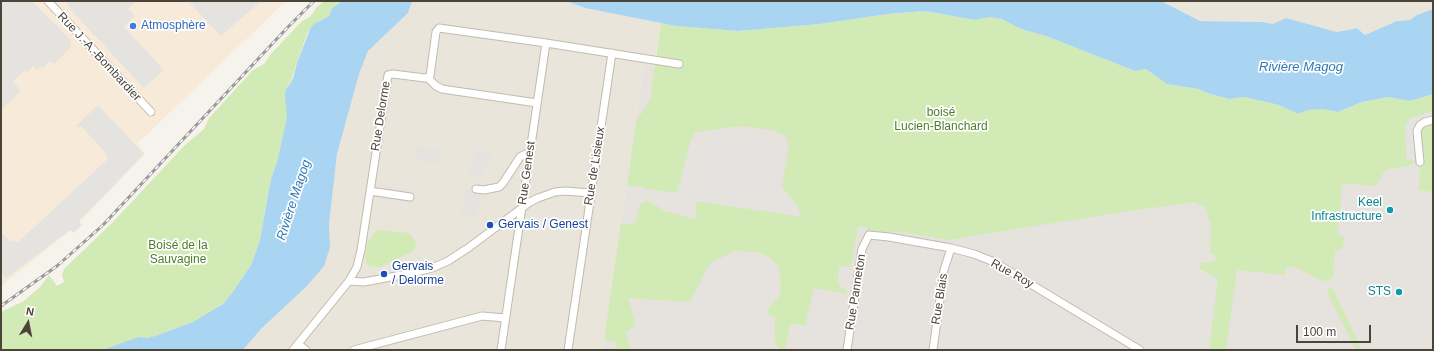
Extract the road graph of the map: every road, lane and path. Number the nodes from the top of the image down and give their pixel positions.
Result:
1 (48, 1) edge
2 (546, 43) junction
3 (612, 53) junction
4 (679, 64) dead end
5 (428, 78) junction
6 (537, 103) junction
7 (151, 112) dead end
8 (1433, 120) edge
9 (530, 155) junction
10 (1420, 162) dead end
11 (476, 189) dead end
12 (370, 191) junction
13 (591, 193) junction
14 (410, 196) dead end
15 (522, 208) junction
16 (869, 235) joint
17 (951, 248) junction
18 (349, 281) junction
19 (506, 318) junction
20 (296, 347) edge
21 (306, 350) edge
22 (354, 350) edge
23 (501, 350) edge
24 (568, 350) edge
25 (847, 350) edge
26 (932, 350) edge
27 (1140, 350) edge

1 - 7 street, Rue J.-A.-Bombardier
2 - 3 street
2 - 5 street
2 - 6 street, Rue Genest
3 - 4 street
3 - 13 street, Rue de Lisieux
5 - 6 street
5 - 12 street, Rue Delorme
6 - 9 street, Rue Genest
8 - 10 street
9 - 11 street
9 - 15 street, Rue Genest
12 - 14 street
12 - 18 street, Rue Delorme
13 - 15 street
13 - 24 street, Rue de Lisieux
15 - 18 street
15 - 19 street, Rue Genest
16 - 17 street, Rue Roy
16 - 25 street, Rue Panneton
17 - 26 street, Rue Blais
17 - 27 street, Rue Roy
18 - 20 street, Rue Delorme
19 - 22 street
19 - 23 street, Rue Genest
20 - 21 street

